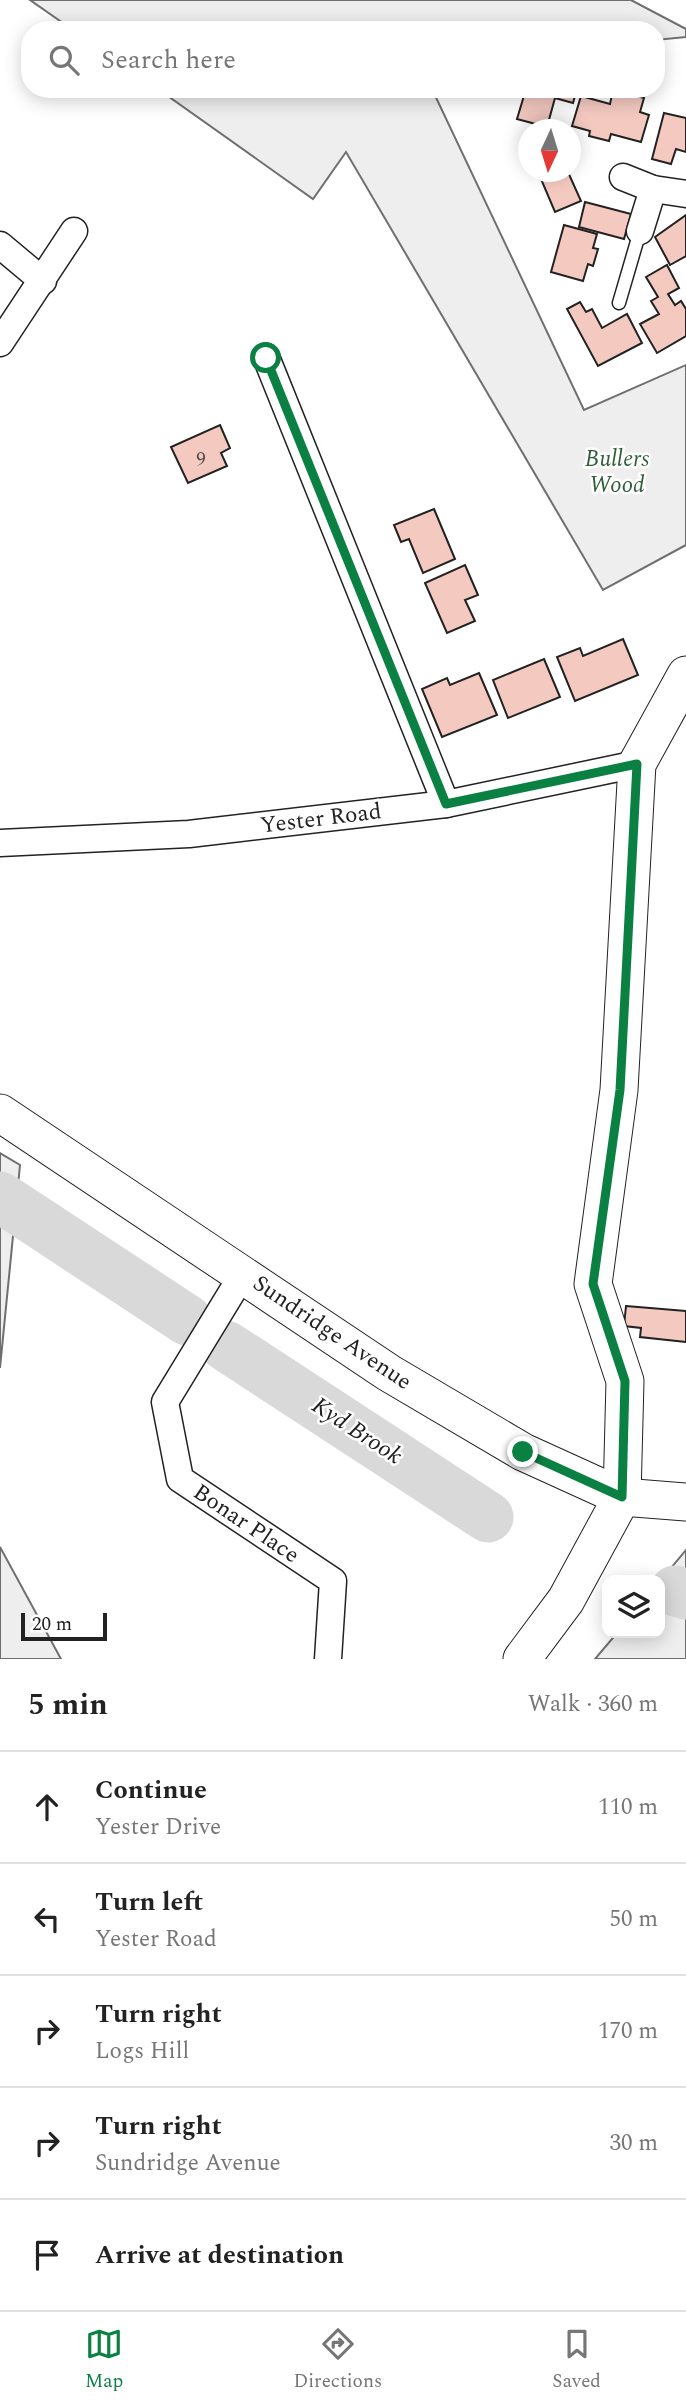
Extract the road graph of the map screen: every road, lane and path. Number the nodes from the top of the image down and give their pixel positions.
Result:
1 (623, 177) dead end
2 (653, 189) junction
3 (686, 194) edge
4 (74, 231) dead end
5 (639, 231) joint
6 (0, 244) edge
7 (43, 281) junction
8 (619, 303) dead end
9 (0, 343) edge
10 (266, 358) dead end
11 (686, 675) edge
12 (637, 764) junction
13 (446, 804) junction
14 (0, 843) edge
15 (0, 1113) edge
16 (243, 1274) junction
17 (622, 1497) junction
18 (686, 1502) edge
19 (328, 1659) edge
20 (522, 1659) edge

1 - 2 street
2 - 3 street
2 - 5 street
4 - 7 street
5 - 8 lane
6 - 7 street
7 - 9 street
10 - 13 street
11 - 12 street
12 - 13 street, Yester Road
12 - 17 street
13 - 14 street, Yester Road
15 - 16 street, Sundridge Avenue
16 - 17 street, Sundridge Avenue
16 - 19 street, Bonar Place
17 - 18 street, Sundridge Avenue
17 - 20 street

